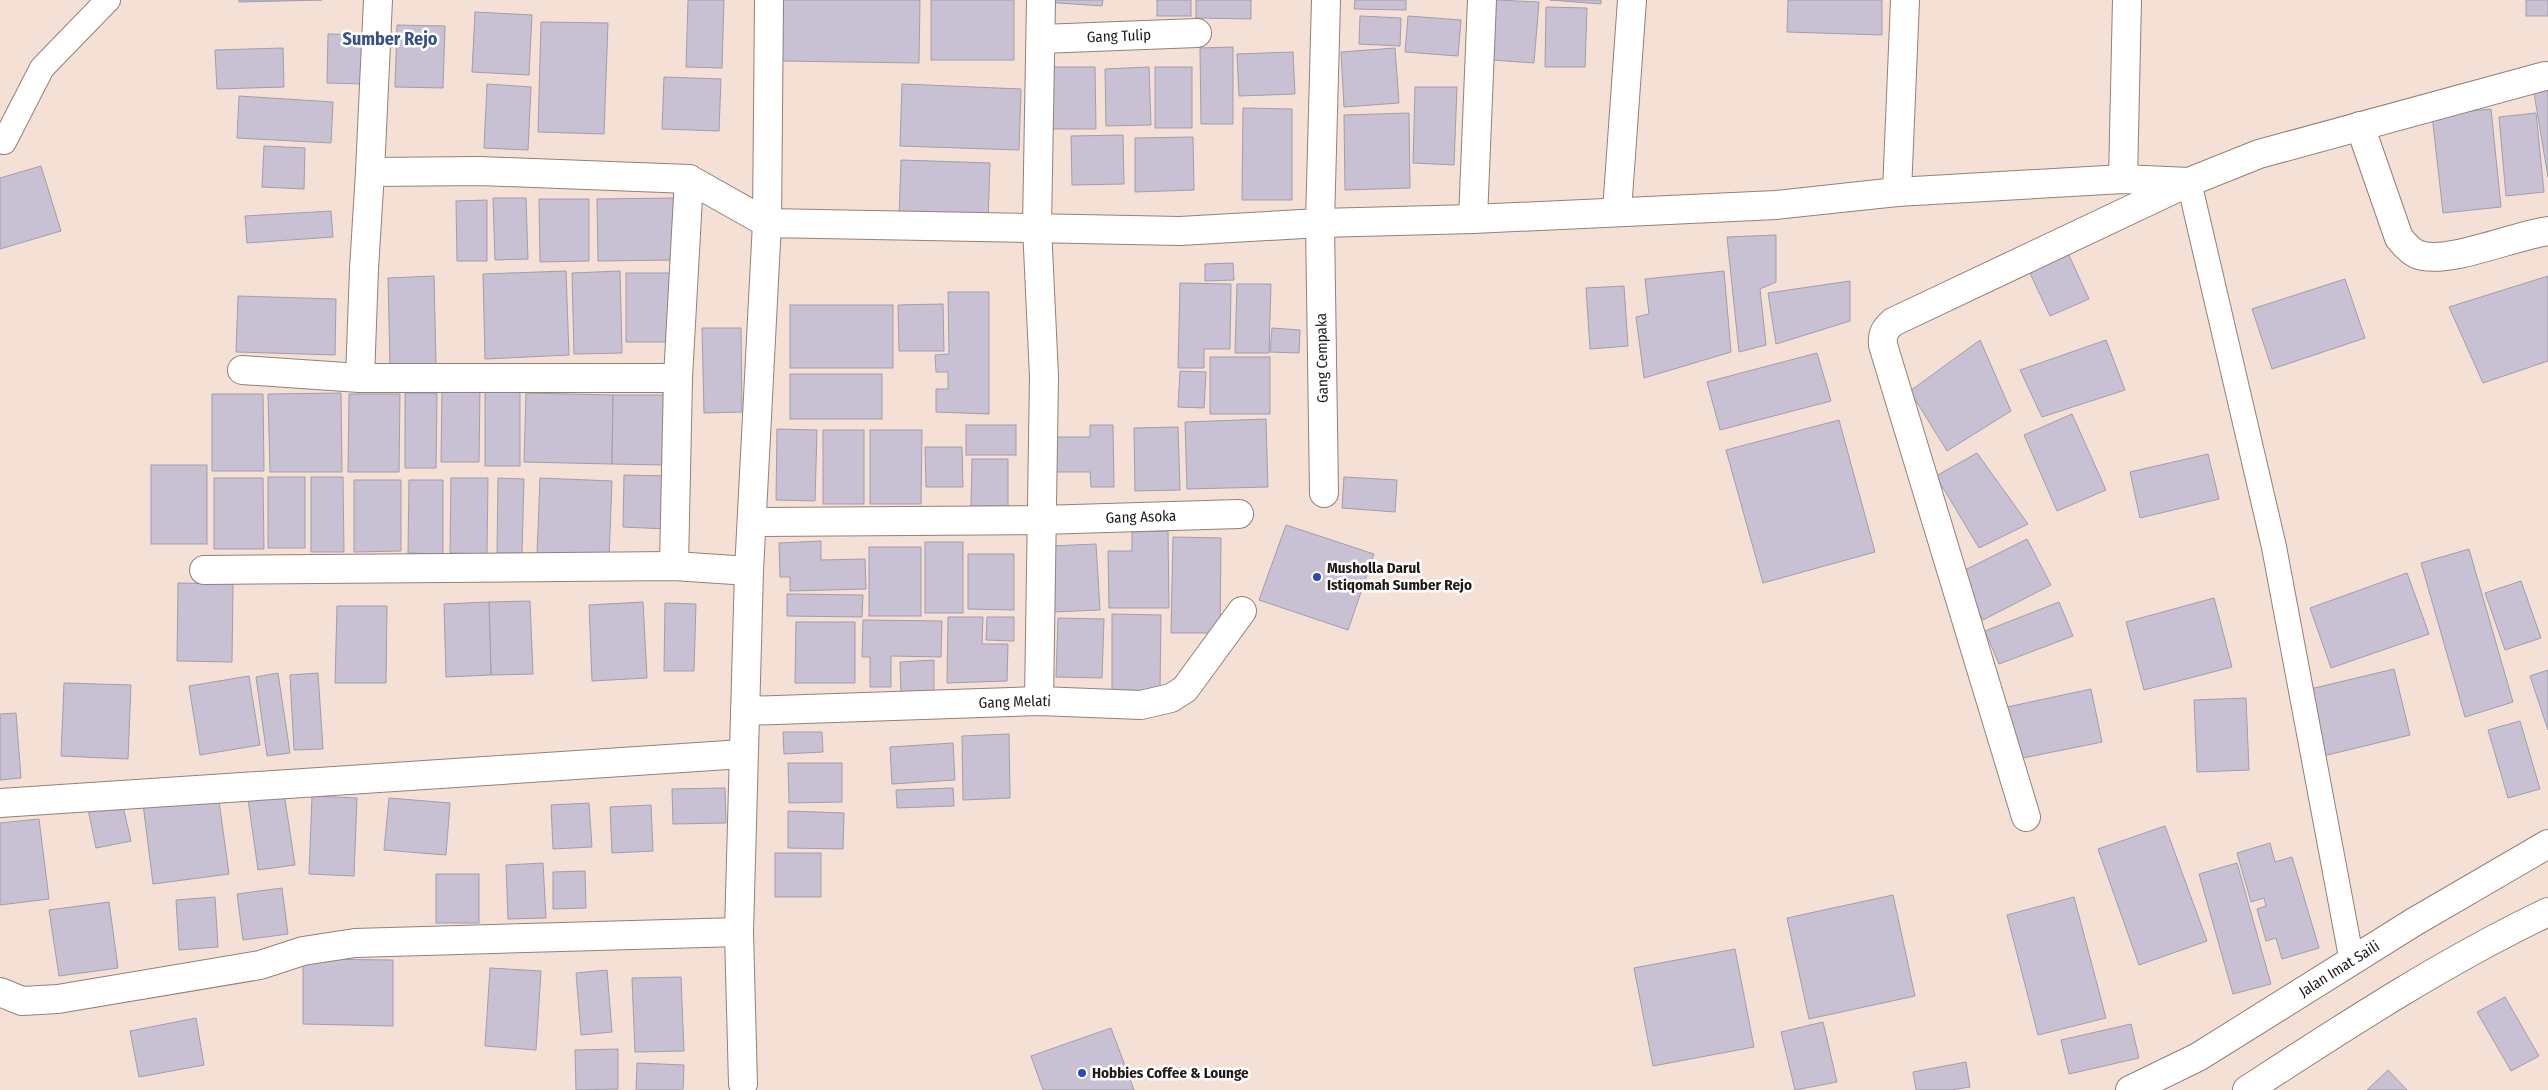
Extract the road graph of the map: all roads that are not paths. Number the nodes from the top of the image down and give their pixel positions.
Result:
1 (108, 0) edge
2 (378, 0) edge
3 (769, 0) edge
4 (1041, 0) edge
5 (1326, 0) edge
6 (1482, 0) edge
7 (1632, 0) edge
8 (1905, 0) edge
9 (2127, 0) edge
10 (1197, 33) dead end
11 (1041, 39) junction
12 (2545, 76) dead end
13 (2360, 126) junction
14 (4, 142) dead end
15 (370, 172) junction
16 (689, 178) junction
17 (2123, 178) junction
18 (2189, 182) junction
19 (1897, 192) junction
20 (1617, 211) junction
21 (1473, 219) junction
22 (767, 223) junction
23 (1320, 223) junction
24 (1037, 227) junction
25 (2548, 231) edge
26 (242, 370) dead end
27 (360, 378) junction
28 (678, 378) junction
29 (1324, 493) dead end
30 (1239, 514) dead end
31 (1041, 520) junction
32 (752, 522) junction
33 (674, 566) junction
34 (204, 570) dead end
35 (749, 571) junction
36 (1242, 611) dead end
37 (1039, 701) junction
38 (745, 712) junction
39 (743, 754) junction
40 (0, 803) edge
41 (2026, 817) dead end
42 (2548, 844) edge
43 (2548, 912) edge
44 (739, 932) junction
45 (2352, 962) junction
46 (0, 992) edge
47 (743, 1084) dead end
48 (2130, 1090) edge
49 (2247, 1090) edge

1 - 14 lane
2 - 15 street
3 - 22 street
4 - 11 street
5 - 23 street, Gang Cempaka
6 - 21 street
7 - 20 street
8 - 19 street
9 - 17 street
10 - 11 street, Gang Tulip
11 - 24 street
12 - 13 street
13 - 18 street
13 - 25 street
15 - 16 street
15 - 27 street
16 - 22 street
16 - 28 street
17 - 18 street
17 - 19 street
18 - 41 street
18 - 45 lane
19 - 20 street
20 - 21 street
21 - 23 street
22 - 24 street
22 - 32 street
23 - 24 street
23 - 29 street, Gang Cempaka
24 - 31 street
26 - 27 street
27 - 28 street
28 - 33 street
30 - 31 street, Gang Asoka
31 - 32 street, Gang Asoka
31 - 37 street
32 - 35 street
33 - 34 street
33 - 35 street
35 - 38 street
36 - 37 street, Gang Melati
37 - 38 street, Gang Melati
38 - 39 street
39 - 40 street
39 - 44 street
42 - 45 street, Jalan Imat Saili
43 - 49 street
44 - 46 street
44 - 47 street
45 - 48 street, Jalan Imat Saili

